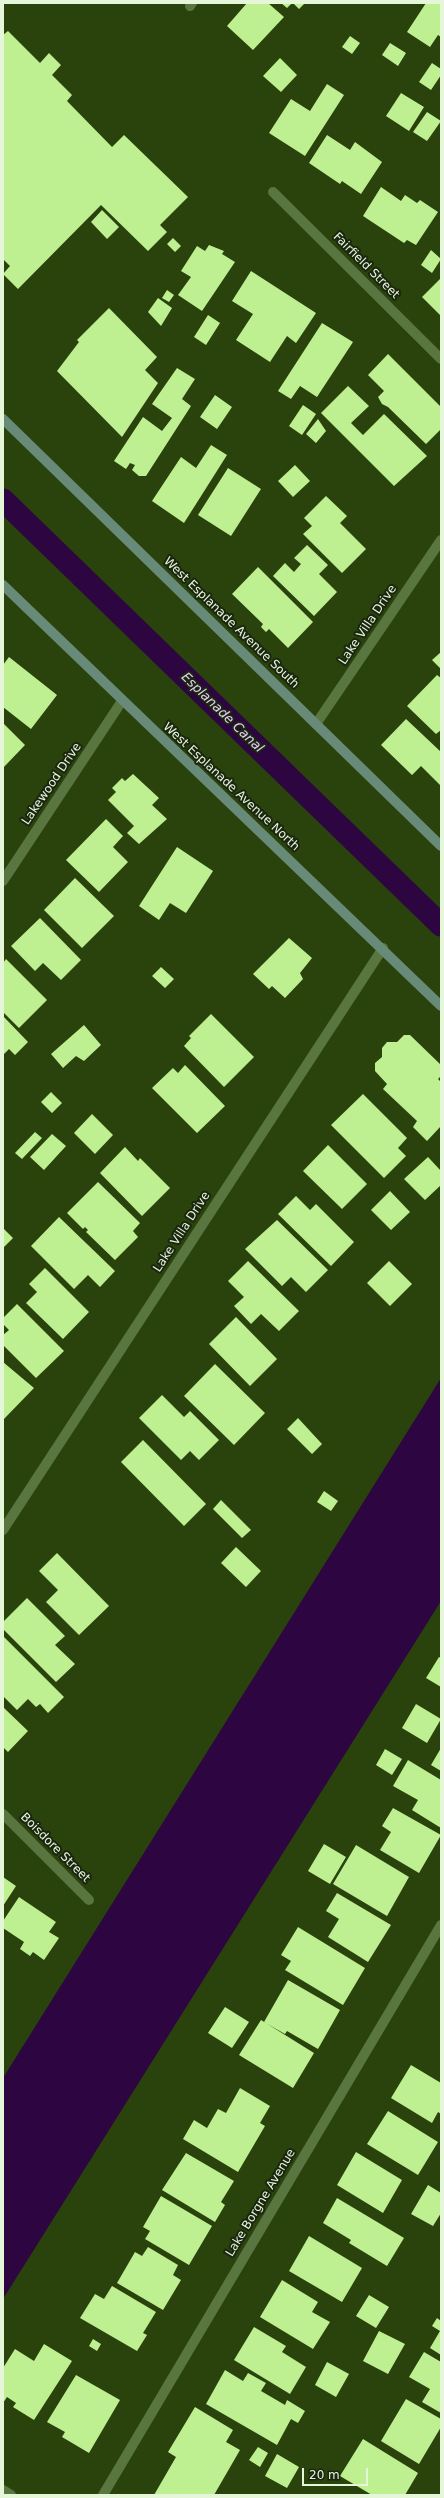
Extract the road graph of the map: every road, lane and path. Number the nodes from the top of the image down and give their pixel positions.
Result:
1 (273, 192) dead end
2 (441, 359) edge
3 (3, 419) edge
4 (441, 540) edge
5 (3, 585) edge
6 (122, 702) junction
7 (316, 724) junction
8 (441, 846) edge
9 (3, 881) edge
10 (383, 948) junction
11 (441, 1006) edge
12 (3, 1530) edge
13 (3, 1814) edge
14 (89, 1900) dead end
15 (441, 1925) edge
16 (3, 2490) edge
17 (11, 2495) edge
18 (103, 2495) edge

1 - 2 street, Fairfield Street
3 - 7 main road, West Esplanade Avenue South
4 - 7 street, Lake Villa Drive
5 - 6 main road, West Esplanade Avenue North
6 - 9 street, Lakewood Drive
6 - 10 main road, West Esplanade Avenue North
7 - 8 main road, West Esplanade Avenue South
10 - 11 main road, West Esplanade Avenue North
10 - 12 street, Lake Villa Drive
13 - 14 street, Boisdore Street
15 - 18 street, Lake Borgne Avenue
16 - 17 street

